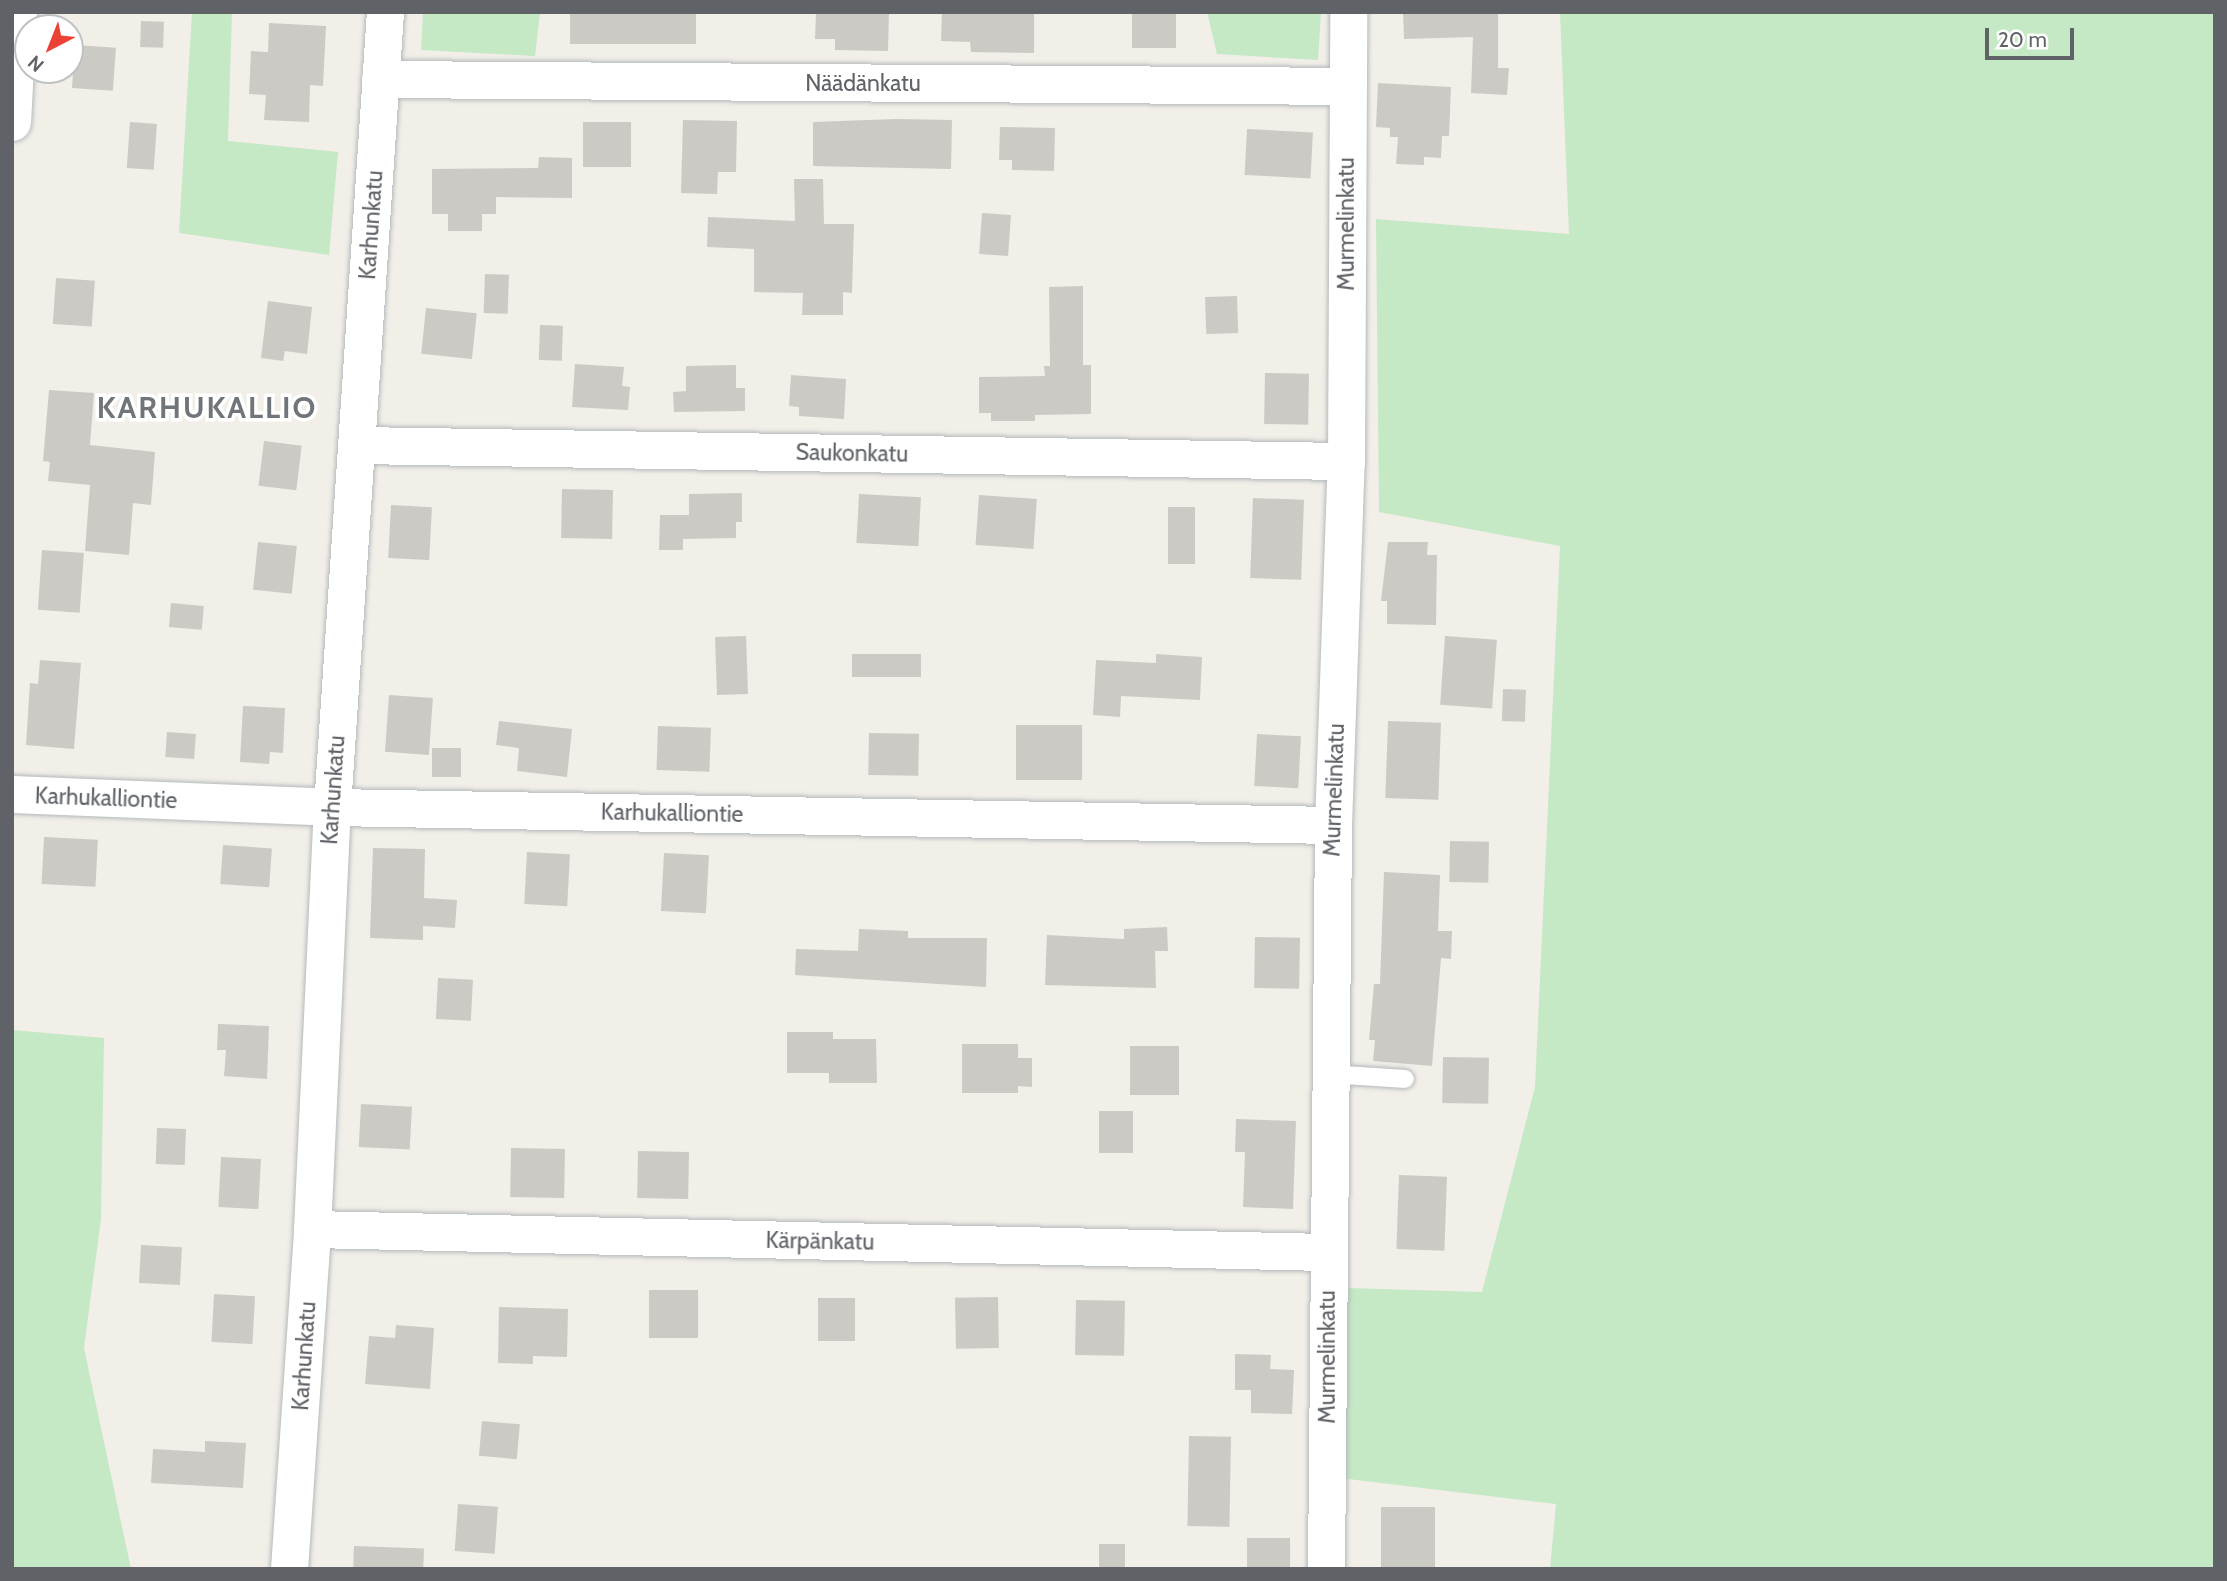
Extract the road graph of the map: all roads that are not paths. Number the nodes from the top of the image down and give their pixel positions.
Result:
1 (18, 12) edge
2 (385, 12) edge
3 (1348, 12) edge
4 (380, 79) junction
5 (1347, 86) junction
6 (12, 122) edge
7 (357, 445) junction
8 (1346, 461) junction
9 (12, 794) edge
10 (332, 807) junction
11 (1333, 825) junction
12 (1330, 1074) junction
13 (1405, 1079) dead end
14 (312, 1229) junction
15 (1328, 1252) junction
16 (289, 1569) edge
17 (1326, 1569) edge

1 - 6 street
2 - 4 street, Karhunkatu
3 - 5 street, Murmelinkatu
4 - 5 street, Näädänkatu
4 - 7 street, Karhunkatu
5 - 8 street, Murmelinkatu
7 - 8 street, Saukonkatu
7 - 10 street, Karhunkatu
8 - 11 street, Murmelinkatu
9 - 10 street, Karhukalliontie
10 - 11 street, Karhukalliontie
10 - 14 street, Karhunkatu
11 - 12 street, Murmelinkatu
12 - 13 lane
12 - 15 street, Murmelinkatu
14 - 15 street, Kärpänkatu
14 - 16 street, Karhunkatu
15 - 17 street, Murmelinkatu

